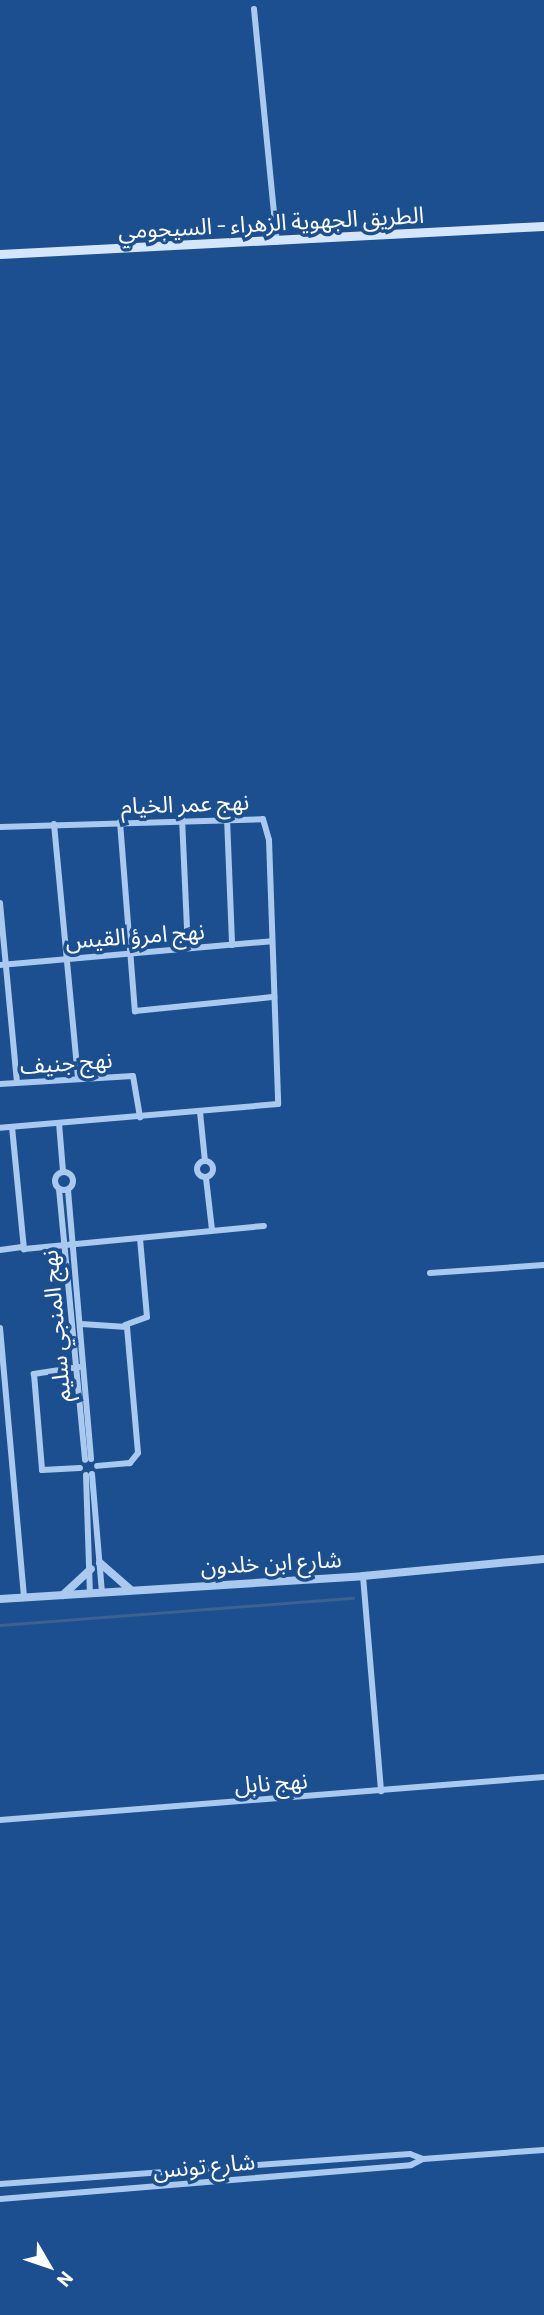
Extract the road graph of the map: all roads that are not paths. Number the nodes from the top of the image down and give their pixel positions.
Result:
1 (254, 9) dead end
2 (544, 226) edge
3 (277, 242) junction
4 (0, 254) edge
5 (182, 818) junction
6 (227, 818) junction
7 (120, 822) junction
8 (54, 824) junction
9 (0, 827) edge
10 (0, 903) edge
11 (272, 942) junction
12 (232, 944) junction
13 (188, 948) junction
14 (133, 953) junction
15 (66, 957) junction
16 (3, 965) edge
17 (274, 997) junction
18 (78, 1078) junction
19 (17, 1082) junction
20 (0, 1084) edge
21 (200, 1112) junction
22 (140, 1117) junction
23 (59, 1123) junction
24 (12, 1127) junction
25 (0, 1129) edge
26 (205, 1161) junction
27 (63, 1172) junction
28 (206, 1178) junction
29 (59, 1189) junction
30 (68, 1190) junction
31 (264, 1226) dead end
32 (212, 1230) junction
33 (140, 1239) junction
34 (22, 1247) junction
35 (70, 1247) junction
36 (0, 1250) edge
37 (544, 1265) edge
38 (430, 1273) dead end
39 (81, 1324) junction
40 (125, 1325) junction
41 (0, 1328) edge
42 (80, 1366) junction
43 (88, 1459) junction
44 (97, 1466) junction
45 (80, 1468) junction
46 (89, 1475) junction
47 (544, 1559) edge
48 (100, 1563) junction
49 (91, 1569) junction
50 (362, 1576) junction
51 (131, 1590) junction
52 (90, 1592) junction
53 (102, 1592) junction
54 (63, 1595) junction
55 (24, 1597) junction
56 (0, 1599) edge
57 (544, 1777) edge
58 (381, 1791) junction
59 (0, 1820) edge
60 (544, 2150) edge
61 (423, 2159) junction
62 (0, 2184) edge
63 (0, 2199) edge

1 - 3 street
2 - 3 main road, الطريق الجهوية الزهراء - السيجومي
3 - 4 main road, الطريق الجهوية الزهراء - السيجومي
5 - 6 street, نهج عمر الخيام
5 - 7 street, نهج عمر الخيام
5 - 13 street
6 - 11 street, نهج عمر الخيام
6 - 12 street
7 - 8 street, نهج عمر الخيام
7 - 14 street
8 - 9 street, نهج عمر الخيام
8 - 15 street
10 - 16 street
11 - 12 street, نهج امرؤ القيس
11 - 17 street, نهج عمر الخيام
12 - 13 street, نهج امرؤ القيس
13 - 14 street, نهج امرؤ القيس
14 - 15 street, نهج امرؤ القيس
14 - 17 street
15 - 16 street, نهج امرؤ القيس
15 - 18 street
16 - 19 street
17 - 21 street, نهج عمر الخيام
18 - 19 street, نهج جنيف
18 - 22 street, نهج جنيف
19 - 20 street, نهج جنيف
21 - 22 street
21 - 26 street
22 - 23 street
23 - 24 street
23 - 27 street
24 - 25 street
24 - 34 street
26 - 28 street
26 - 28 street
27 - 29 street
27 - 30 street, نهج المنجي سليم
28 - 32 street
29 - 30 street
29 - 35 street, نهج المنجي سليم
30 - 35 street, نهج المنجي سليم
31 - 32 street
32 - 33 street
33 - 35 street
33 - 40 street
34 - 35 street
34 - 36 street
35 - 39 street, نهج المنجي سليم
35 - 42 street, نهج المنجي سليم
37 - 38 street
39 - 40 street
39 - 42 street, نهج المنجي سليم
40 - 44 street
41 - 55 street
42 - 43 street, نهج المنجي سليم
42 - 45 street
43 - 44 street
43 - 45 street
44 - 46 street
45 - 46 street
46 - 48 street
46 - 49 street
47 - 50 street, شارع ابن خلدون
48 - 51 street
48 - 53 street
49 - 52 street
49 - 54 street
50 - 51 street, شارع ابن خلدون
50 - 58 street
51 - 53 street, شارع ابن خلدون
52 - 53 street, شارع ابن خلدون
52 - 54 street, شارع ابن خلدون
54 - 55 street, شارع ابن خلدون
55 - 56 street, شارع ابن خلدون
57 - 58 street, نهج نابل
58 - 59 street, نهج نابل
60 - 61 street
61 - 62 street, شارع تونس
61 - 63 street, شارع تونس

